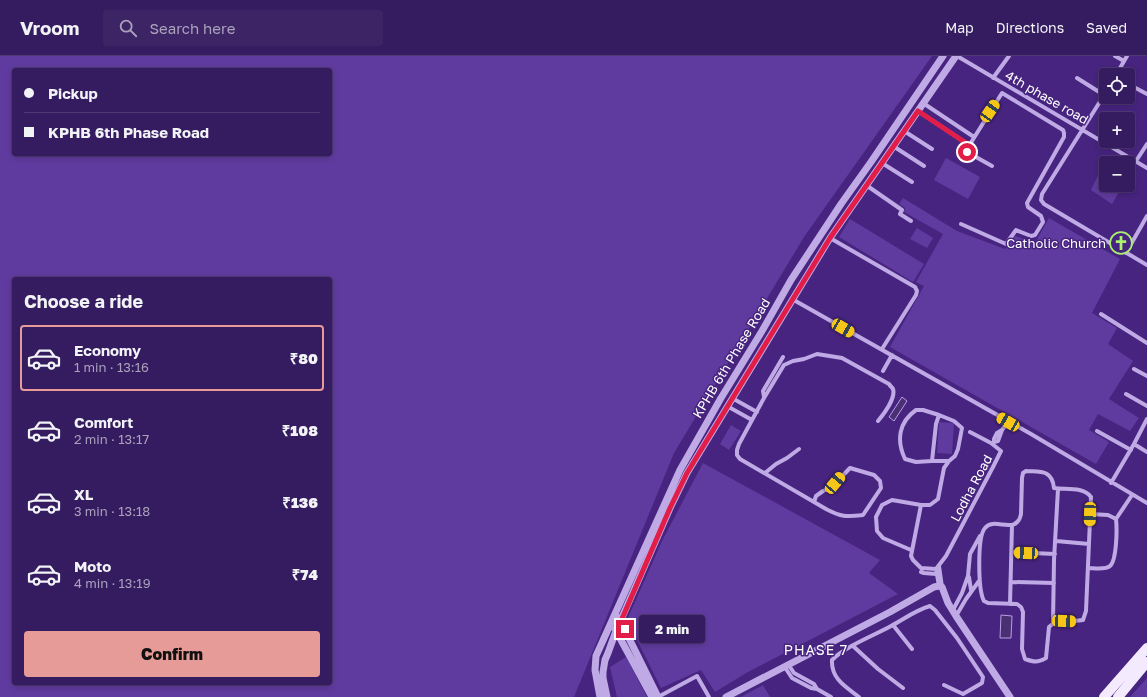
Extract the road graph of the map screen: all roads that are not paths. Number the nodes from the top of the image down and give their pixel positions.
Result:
1 (943, 56) edge
2 (956, 56) edge
3 (1008, 56) edge
4 (1115, 56) edge
5 (1127, 56) edge
6 (1124, 61) junction
7 (1120, 68) edge
8 (993, 78) junction
9 (1077, 78) dead end
10 (1135, 87) edge
11 (1099, 91) edge
12 (1146, 92) edge
13 (923, 103) junction
14 (1099, 104) edge
15 (918, 111) junction
16 (1083, 129) junction
17 (904, 131) junction
18 (974, 137) junction
19 (1147, 144) edge
20 (969, 145) junction
21 (893, 146) junction
22 (932, 149) dead end
23 (1136, 161) junction
24 (882, 163) junction
25 (924, 166) dead end
26 (992, 166) dead end
27 (1147, 168) edge
28 (912, 182) dead end
29 (866, 185) junction
30 (1147, 217) edge
31 (911, 221) dead end
32 (961, 224) dead end
33 (830, 238) junction
34 (1126, 254) junction
35 (1147, 265) edge
36 (792, 299) junction
37 (1101, 314) dead end
38 (1147, 343) edge
39 (882, 350) junction
40 (892, 355) junction
41 (783, 357) dead end
42 (1134, 369) dead end
43 (883, 372) dead end
44 (1147, 376) edge
45 (1126, 394) dead end
46 (732, 398) junction
47 (764, 398) junction
48 (727, 406) junction
49 (1147, 406) edge
50 (757, 412) junction
51 (939, 415) junction
52 (751, 419) junction
53 (1147, 419) edge
54 (878, 421) dead end
55 (1008, 422) junction
56 (1097, 431) dead end
57 (970, 432) dead end
58 (994, 443) junction
59 (1134, 444) junction
60 (799, 449) dead end
61 (1131, 450) junction
62 (694, 452) junction
63 (1147, 452) edge
64 (949, 461) junction
65 (932, 462) junction
66 (765, 473) junction
67 (1111, 483) junction
68 (1058, 489) junction
69 (1132, 494) junction
70 (814, 502) junction
71 (1147, 503) edge
72 (921, 505) junction
73 (1090, 514) junction
74 (1116, 519) junction
75 (1012, 525) junction
76 (981, 534) junction
77 (1056, 542) junction
78 (1089, 544) junction
79 (911, 550) junction
80 (1012, 552) junction
81 (1055, 554) junction
82 (1088, 568) junction
83 (937, 571) junction
84 (920, 572) dead end
85 (968, 576) junction
86 (979, 581) junction
87 (1011, 582) junction
88 (1054, 584) junction
89 (939, 587) junction
90 (972, 590) junction
91 (1010, 604) junction
92 (954, 613) junction
93 (616, 614) junction
94 (621, 621) junction
95 (611, 623) junction
96 (1053, 623) junction
97 (893, 625) junction
98 (616, 631) junction
99 (853, 646) junction
100 (1147, 648) edge
101 (912, 649) dead end
102 (1147, 662) edge
103 (786, 665) junction
104 (944, 685) dead end
105 (903, 688) dead end
106 (600, 697) edge
107 (607, 697) edge
108 (652, 697) edge
109 (658, 697) edge
110 (709, 697) edge
111 (726, 697) edge
112 (831, 697) edge
113 (859, 697) edge
114 (1010, 697) edge
115 (1104, 697) edge
116 (1118, 697) edge

1 - 62 street, KPHB 6th Phase Road
2 - 8 street, 4th phase road
2 - 13 street, KPHB 6th Phase Road
3 - 8 street
4 - 6 street
5 - 6 street
6 - 7 street
8 - 16 street, 4th phase road
9 - 11 street
10 - 12 street
13 - 15 street, KPHB 6th Phase Road
13 - 18 street
14 - 16 street
15 - 17 street, KPHB 6th Phase Road
15 - 20 street
16 - 23 street, 4th phase road
16 - 34 street
17 - 21 street, KPHB 6th Phase Road
17 - 22 street
18 - 20 street
18 - 32 street
19 - 23 street
20 - 26 street
21 - 24 street, KPHB 6th Phase Road
21 - 25 street
23 - 27 street, 4th phase road
24 - 28 street
24 - 29 street, KPHB 6th Phase Road
29 - 31 street
29 - 33 street, KPHB 6th Phase Road
30 - 34 street
33 - 36 street, KPHB 6th Phase Road
33 - 39 street
34 - 35 street
36 - 39 street
36 - 46 street, KPHB 6th Phase Road
37 - 38 street
39 - 40 street
40 - 43 street
40 - 55 street
41 - 47 street
42 - 44 street
45 - 49 street
46 - 48 street, KPHB 6th Phase Road
46 - 50 street
47 - 50 street
47 - 54 street
48 - 52 street
48 - 62 street, KPHB 6th Phase Road
50 - 52 street
51 - 64 street
51 - 65 street
51 - 65 street
52 - 66 street
53 - 59 street
55 - 58 street
55 - 67 street
56 - 61 street
57 - 58 street, Lodha Road
58 - 83 street, Lodha Road
59 - 61 street
59 - 63 street
60 - 66 street
61 - 67 street
62 - 93 street, KPHB 6th Phase Road
62 - 94 street, KPHB 6th Phase Road
64 - 65 street
64 - 72 street
66 - 70 street
67 - 69 street
68 - 73 street
68 - 75 street
68 - 77 street
69 - 71 street
69 - 74 street
70 - 70 street
72 - 79 street
72 - 79 street
73 - 74 street
73 - 78 street
74 - 82 street
75 - 76 street
75 - 80 street
76 - 85 street
76 - 86 street
77 - 78 street
77 - 81 street
78 - 82 street
79 - 83 street
80 - 81 street
80 - 87 street
81 - 88 street
82 - 96 street
83 - 84 street
83 - 89 street
83 - 89 street
85 - 90 street
85 - 92 street
86 - 90 street
86 - 91 street
87 - 88 street
87 - 91 street
88 - 96 street
89 - 92 street
89 - 103 street
90 - 92 street
91 - 96 street
92 - 114 street
93 - 94 street
93 - 95 street, KPHB 6th Phase Road
94 - 98 street, KPHB 6th Phase Road
94 - 109 street
95 - 98 street
95 - 106 street, KPHB 6th Phase Road
97 - 99 street
97 - 101 street
97 - 104 street
98 - 107 street, KPHB 6th Phase Road
98 - 108 street
99 - 105 street
99 - 113 street
100 - 115 main road
102 - 116 main road
103 - 111 street
103 - 112 street
109 - 110 street

